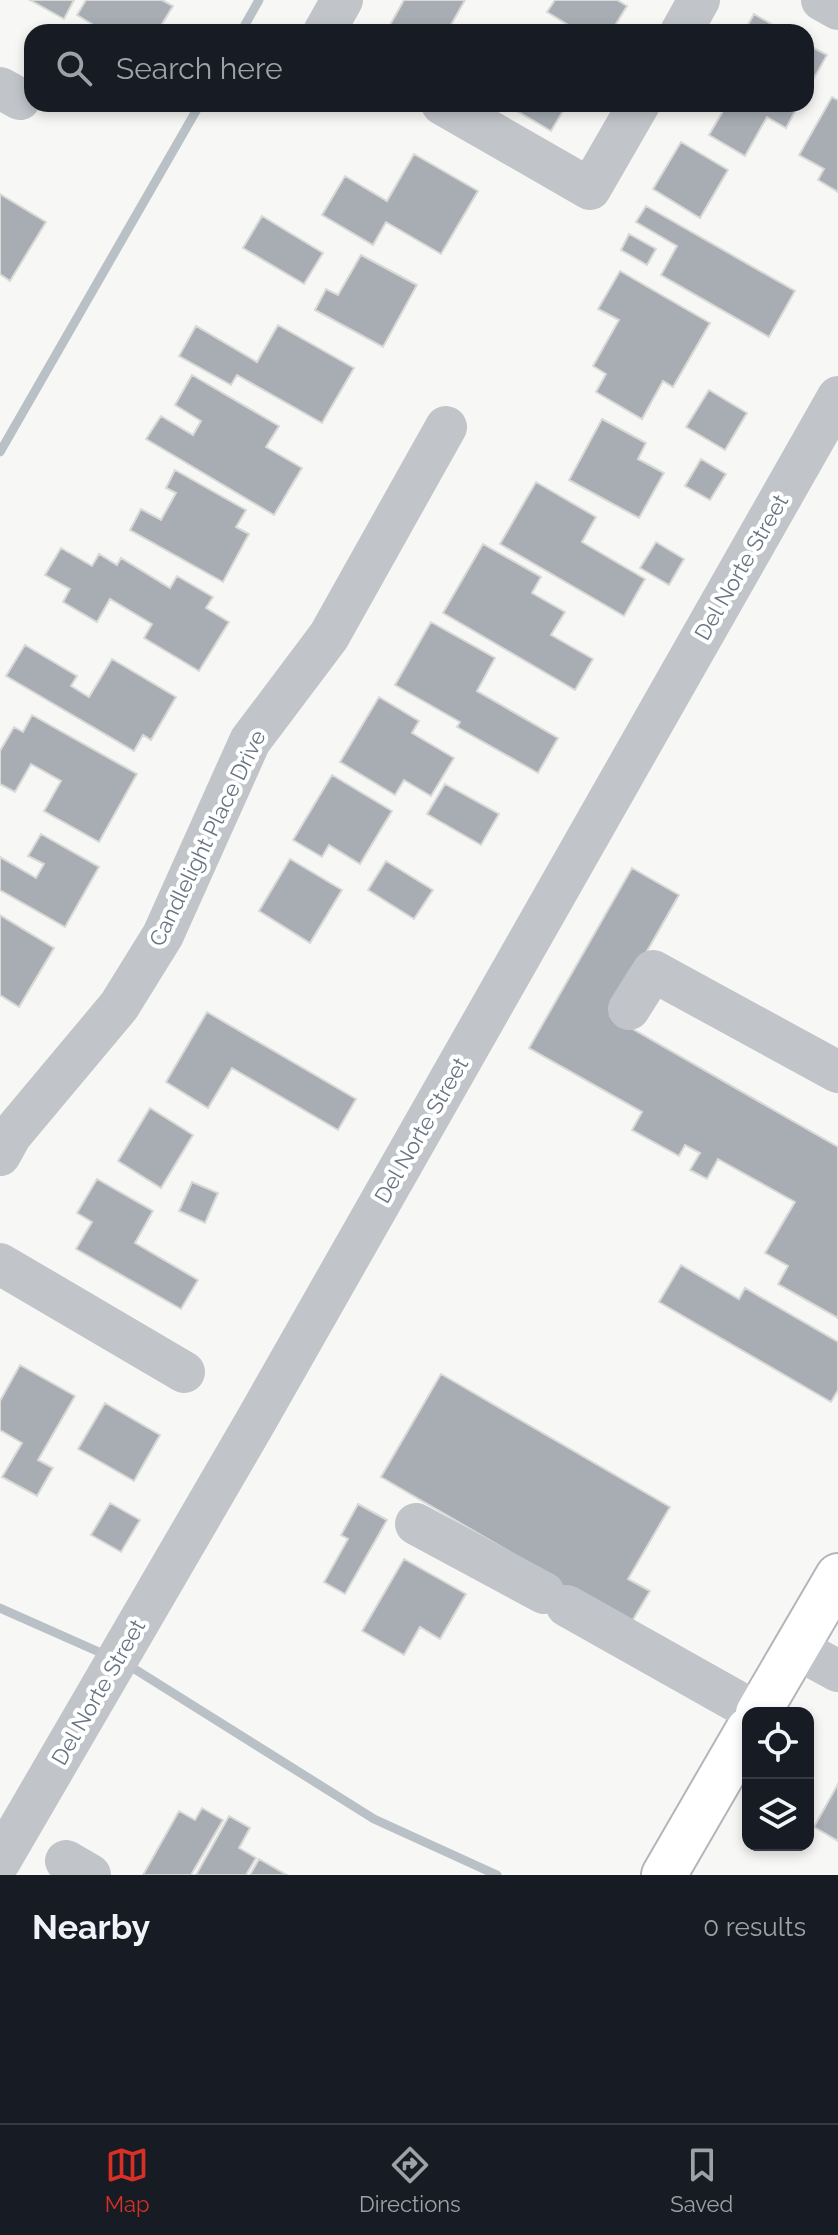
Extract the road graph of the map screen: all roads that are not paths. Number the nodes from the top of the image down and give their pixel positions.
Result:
1 (342, 0) edge
2 (699, 0) edge
3 (822, 0) edge
4 (838, 9) edge
5 (328, 24) edge
6 (686, 24) edge
7 (456, 112) edge
8 (634, 112) edge
9 (838, 397) edge
10 (446, 427) dead end
11 (629, 1009) dead end
12 (838, 1072) edge
13 (0, 1155) edge
14 (0, 1264) edge
15 (184, 1372) dead end
16 (416, 1524) dead end
17 (838, 1576) edge
18 (796, 1648) junction
19 (838, 1671) edge
20 (747, 1707) edge
21 (762, 1707) edge
22 (742, 1740) edge
23 (0, 1861) edge
24 (664, 1875) edge

1 - 5 street
2 - 6 street
3 - 4 street
7 - 8 street
9 - 23 street, Del Norte Street
10 - 13 street, Candlelight Place Drive
11 - 12 street
14 - 15 street
16 - 20 street
17 - 18 main road
18 - 19 street
18 - 21 main road
22 - 24 main road

